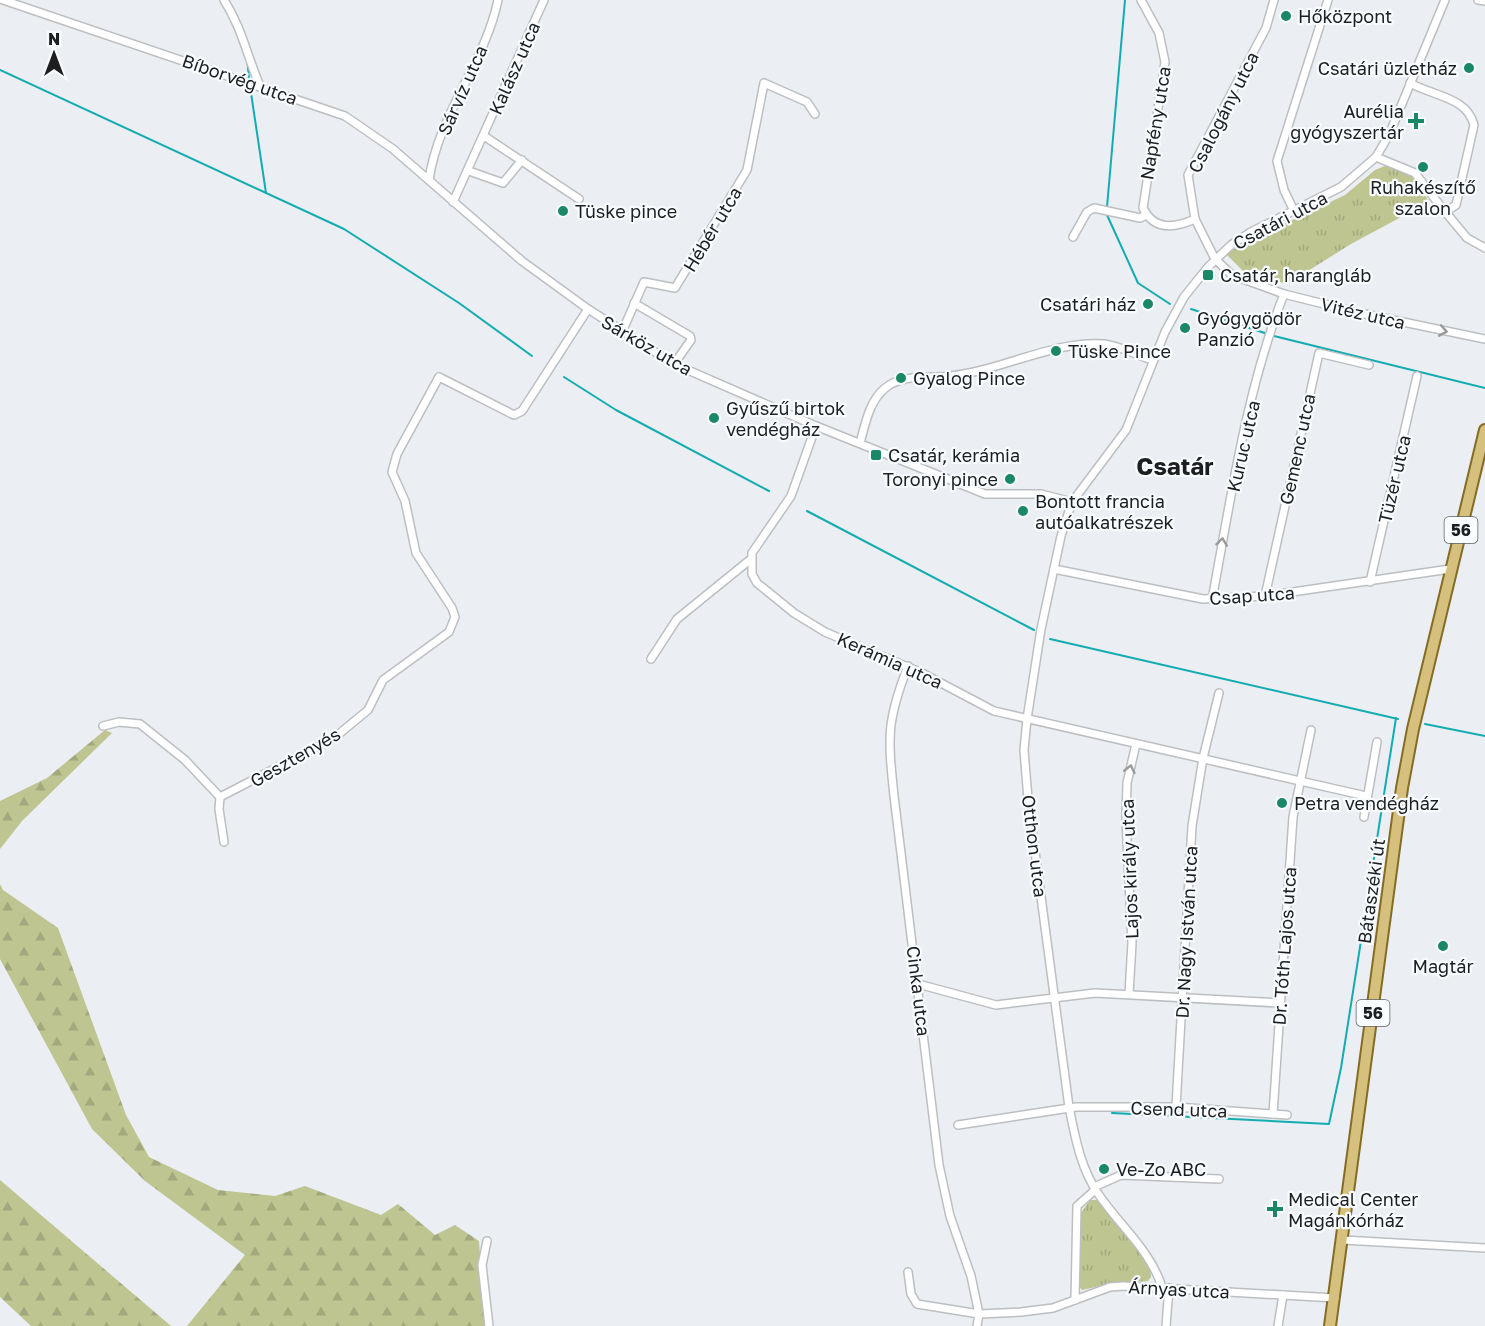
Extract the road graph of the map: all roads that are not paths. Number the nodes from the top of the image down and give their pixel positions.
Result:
1 (3, 0) edge
2 (224, 0) edge
3 (498, 0) edge
4 (544, 0) edge
5 (1142, 0) edge
6 (1275, 0) edge
7 (1328, 0) edge
8 (1446, 0) edge
9 (1478, 0) edge
10 (1485, 1) edge
11 (1410, 83) junction
12 (260, 86) junction
13 (815, 114) dead end
14 (484, 136) junction
15 (1377, 157) junction
16 (522, 160) junction
17 (469, 171) junction
18 (429, 180) junction
19 (579, 200) dead end
20 (453, 202) junction
21 (1442, 208) junction
22 (1294, 211) junction
23 (1146, 215) junction
24 (1195, 219) junction
25 (1073, 237) dead end
26 (1485, 248) edge
27 (1215, 259) junction
28 (1284, 294) junction
29 (634, 303) junction
30 (588, 309) junction
31 (622, 332) junction
32 (1485, 339) edge
33 (1152, 360) junction
34 (674, 364) junction
35 (1369, 365) dead end
36 (1418, 376) dead end
37 (816, 426) junction
38 (1485, 430) edge
39 (860, 443) junction
40 (1072, 502) junction
41 (751, 559) junction
42 (1054, 569) junction
43 (1450, 569) junction
44 (1370, 582) junction
45 (1265, 596) junction
46 (1212, 600) junction
47 (651, 659) dead end
48 (908, 666) junction
49 (1219, 693) dead end
50 (1027, 719) junction
51 (103, 726) dead end
52 (1311, 730) dead end
53 (1377, 742) dead end
54 (1136, 744) junction
55 (1203, 758) junction
56 (1300, 780) junction
57 (1366, 796) junction
58 (220, 797) junction
59 (1364, 817) dead end
60 (224, 842) dead end
61 (918, 984) junction
62 (1129, 994) junction
63 (1055, 997) junction
64 (1182, 997) junction
65 (1279, 1003) junction
66 (1070, 1107) junction
67 (1176, 1107) junction
68 (1273, 1114) junction
69 (1287, 1115) dead end
70 (958, 1125) dead end
71 (1219, 1179) dead end
72 (1095, 1189) junction
73 (1343, 1240) junction
74 (487, 1241) dead end
75 (1485, 1248) edge
76 (908, 1272) dead end
77 (1165, 1288) junction
78 (1283, 1295) junction
79 (1335, 1298) junction
80 (1076, 1300) junction
81 (980, 1314) junction
82 (489, 1326) edge
83 (977, 1326) edge
84 (1166, 1326) edge
85 (1278, 1326) edge
86 (1330, 1326) edge

1 - 12 street, Bíborvég utca
2 - 12 street
3 - 18 street, Sárvíz utca
4 - 14 street, Kalász utca
5 - 23 street, Napfény utca
6 - 24 street, Csalogány utca
7 - 22 street
8 - 11 street, Csatári utca
9 - 10 street
11 - 15 street, Csatári utca
11 - 21 street
12 - 18 street, Bíborvég utca
13 - 29 street, Hébér utca
14 - 16 street, Kalász utca
14 - 17 street, Kalász utca
15 - 21 street
15 - 22 street, Csatári utca
16 - 17 street
16 - 19 street, Kalász utca
17 - 20 street, Kalász utca
18 - 20 street, Bíborvég utca
20 - 30 street, Sárköz utca
21 - 26 street
22 - 27 street, Csatári utca
23 - 24 street
23 - 25 street
24 - 27 street, Csalogány utca
27 - 28 street, Vitéz utca
27 - 33 street, Csatári utca
28 -> 32 street, Vitéz utca
46 -> 28 street, Kuruc utca
29 - 31 street, Hébér utca
29 - 34 street
30 - 31 street, Sárköz utca
30 - 58 street, Gesztenyés
31 - 34 street, Sárköz utca
33 - 39 street
33 - 40 street, Csatári utca
34 - 37 street, Sárköz utca
35 - 45 street, Gemenc utca
36 - 44 street, Tüzér utca
37 - 39 street, Sárköz utca
37 - 41 street
38 - 43 main road, Bátaszéki út / 56
39 - 40 street, Sárköz utca
40 - 42 street, Otthon utca
41 - 47 street
41 - 48 street, Kerámia utca
42 - 46 street, Csap utca
42 - 50 street, Otthon utca
43 - 44 street, Csap utca
43 - 73 main road, Bátaszéki út / 56
44 - 45 street, Csap utca
45 - 46 street, Csap utca
48 - 50 street, Kerámia utca
48 - 61 street, Cinka utca
49 - 55 street
50 - 54 street, Kerámia utca
50 - 63 street, Otthon utca
51 - 58 street
52 - 56 street
53 - 57 street
54 - 55 street, Kerámia utca
62 -> 54 street, Lajos király utca
55 - 56 street, Kerámia utca
55 - 64 street, Dr. Nagy István utca
56 - 57 street, Kerámia utca
56 - 65 street, Dr. Tóth Lajos utca
57 - 59 street
58 - 60 street
61 - 63 street
61 - 81 street, Cinka utca
62 - 63 street
62 - 64 street
63 - 66 street, Otthon utca
64 - 65 street
64 - 67 street, Dr. Nagy István utca
65 - 68 street, Dr. Tóth Lajos utca
66 - 67 street, Csend utca
66 - 70 street, Csend utca
66 - 72 street, Otthon utca
67 - 68 street, Csend utca
68 - 69 street, Csend utca
71 - 72 street
72 - 77 street, Otthon utca
72 - 80 street
73 - 75 street
73 - 79 main road, Bátaszéki út / 56
74 - 82 street
76 - 81 street, Árnyas utca
77 - 78 street, Árnyas utca
77 - 80 street, Árnyas utca
77 - 84 street
78 - 79 street, Árnyas utca
78 - 85 street
79 - 86 main road, Bátaszéki út / 56
80 - 81 street, Árnyas utca
81 - 83 street

